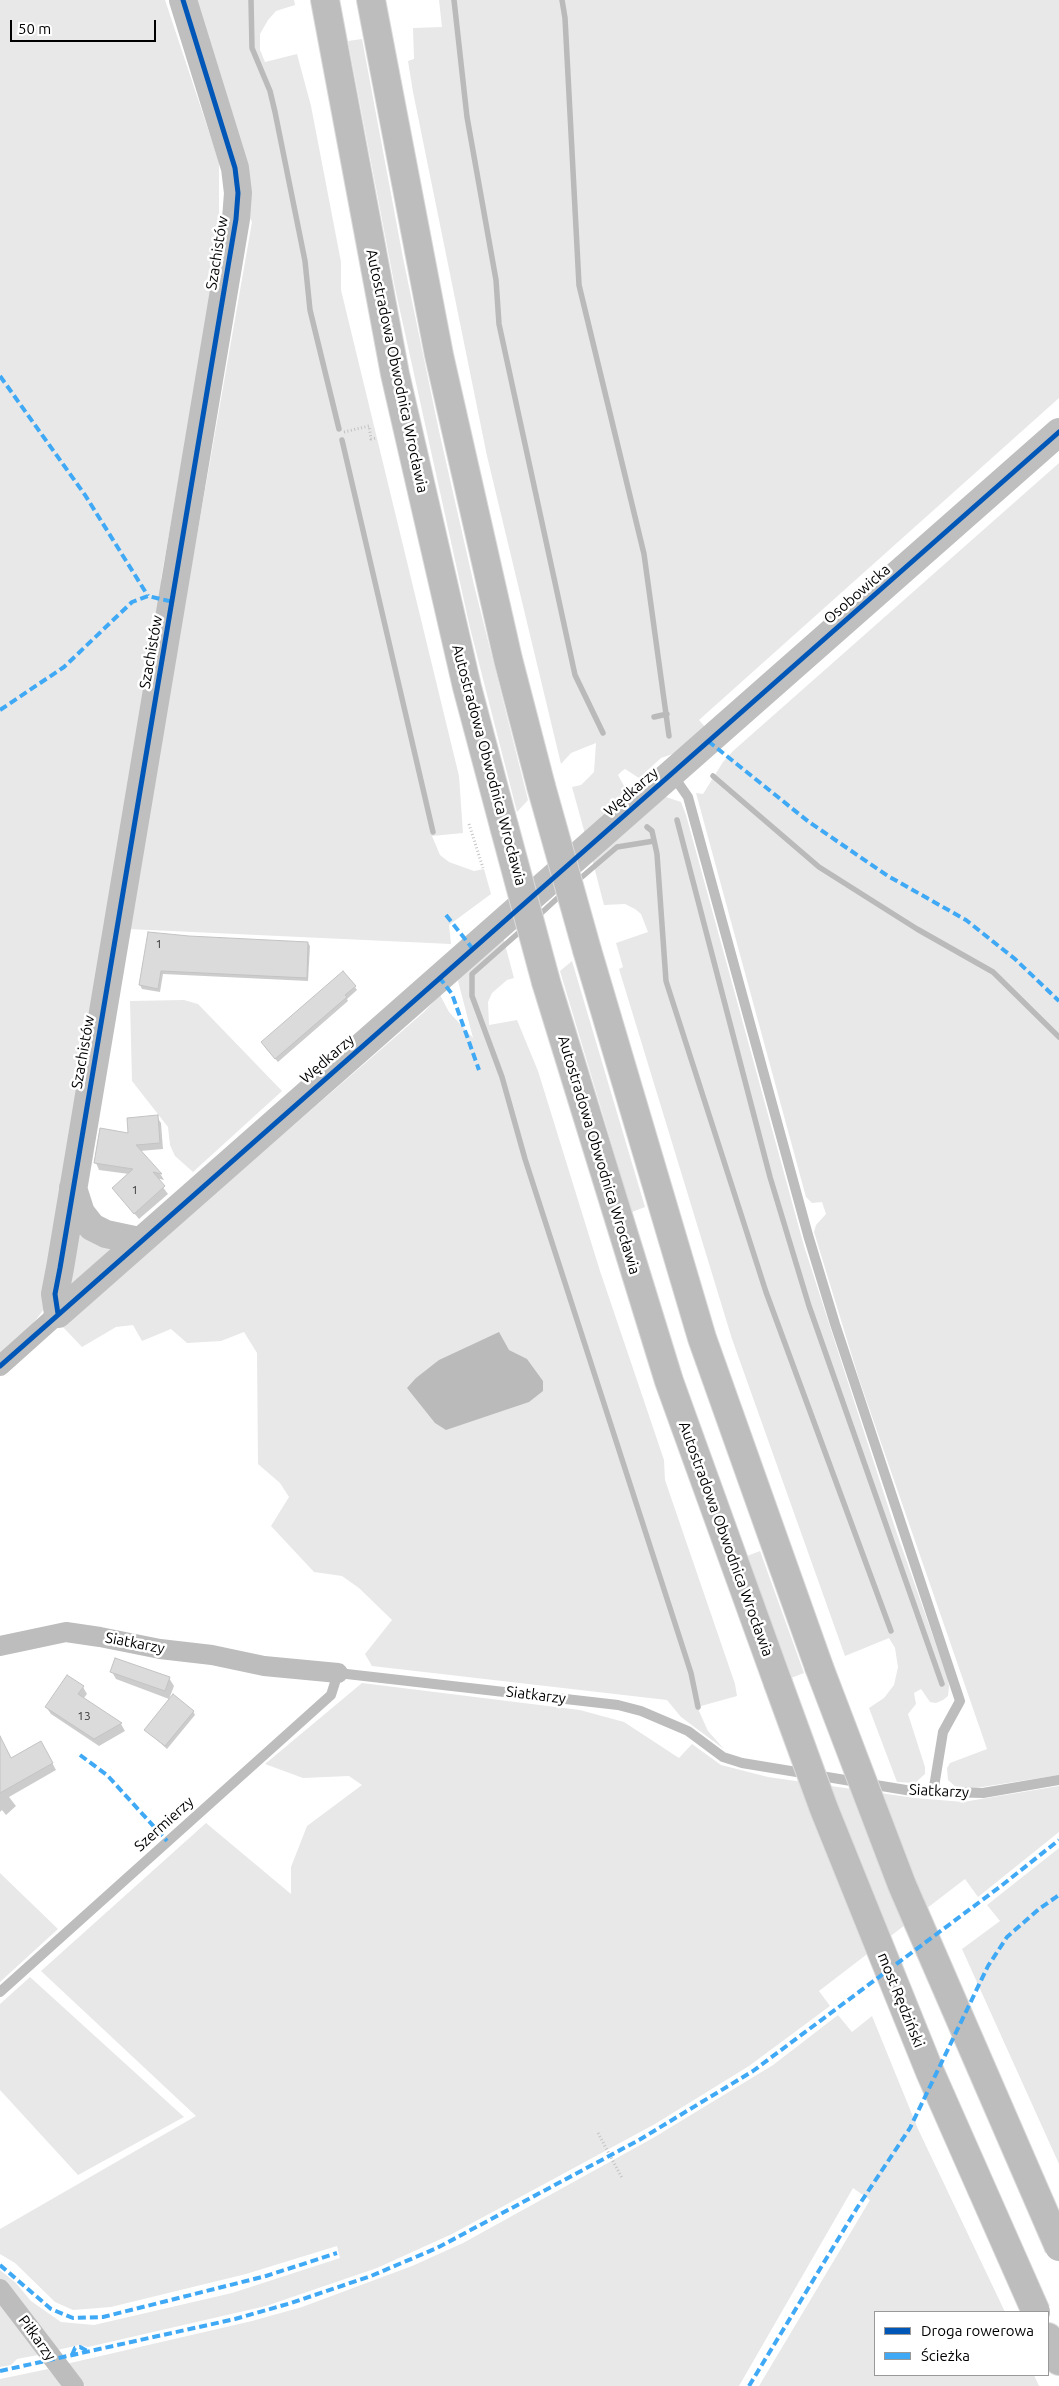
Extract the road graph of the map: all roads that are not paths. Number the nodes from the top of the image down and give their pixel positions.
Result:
1 (183, 0) edge
2 (325, 0) edge
3 (372, 0) edge
4 (1059, 432) edge
5 (671, 773) junction
6 (73, 1188) junction
7 (139, 1241) junction
8 (58, 1314) junction
9 (0, 1366) edge
10 (0, 1646) edge
11 (338, 1673) junction
12 (778, 1683) joint
13 (1059, 1780) edge
14 (933, 1793) junction
15 (0, 1992) edge
16 (1059, 2248) edge
17 (0, 2289) edge
18 (1036, 2311) edge
19 (1049, 2339) edge
20 (1059, 2361) edge
21 (74, 2386) edge

1 - 6 street, Szachistów
2 - 12 highway, Autostradowa Obwodnica Wrocławia, bridge
3 - 16 highway, bridge
4 - 5 street, Osobowicka
5 - 7 street, Wędkarzy
5 - 14 lane
6 - 7 street, Szachistów
6 - 8 street, Szachistów
7 - 8 street, Wędkarzy
8 - 9 street, Wędkarzy
10 - 11 street, Siatkarzy
11 - 14 lane, Siatkarzy
11 - 15 lane, Szermierzy
12 - 18 highway, most Rędziński, bridge
13 - 14 lane, Siatkarzy
17 - 21 street, Piłkarzy
19 - 20 highway

